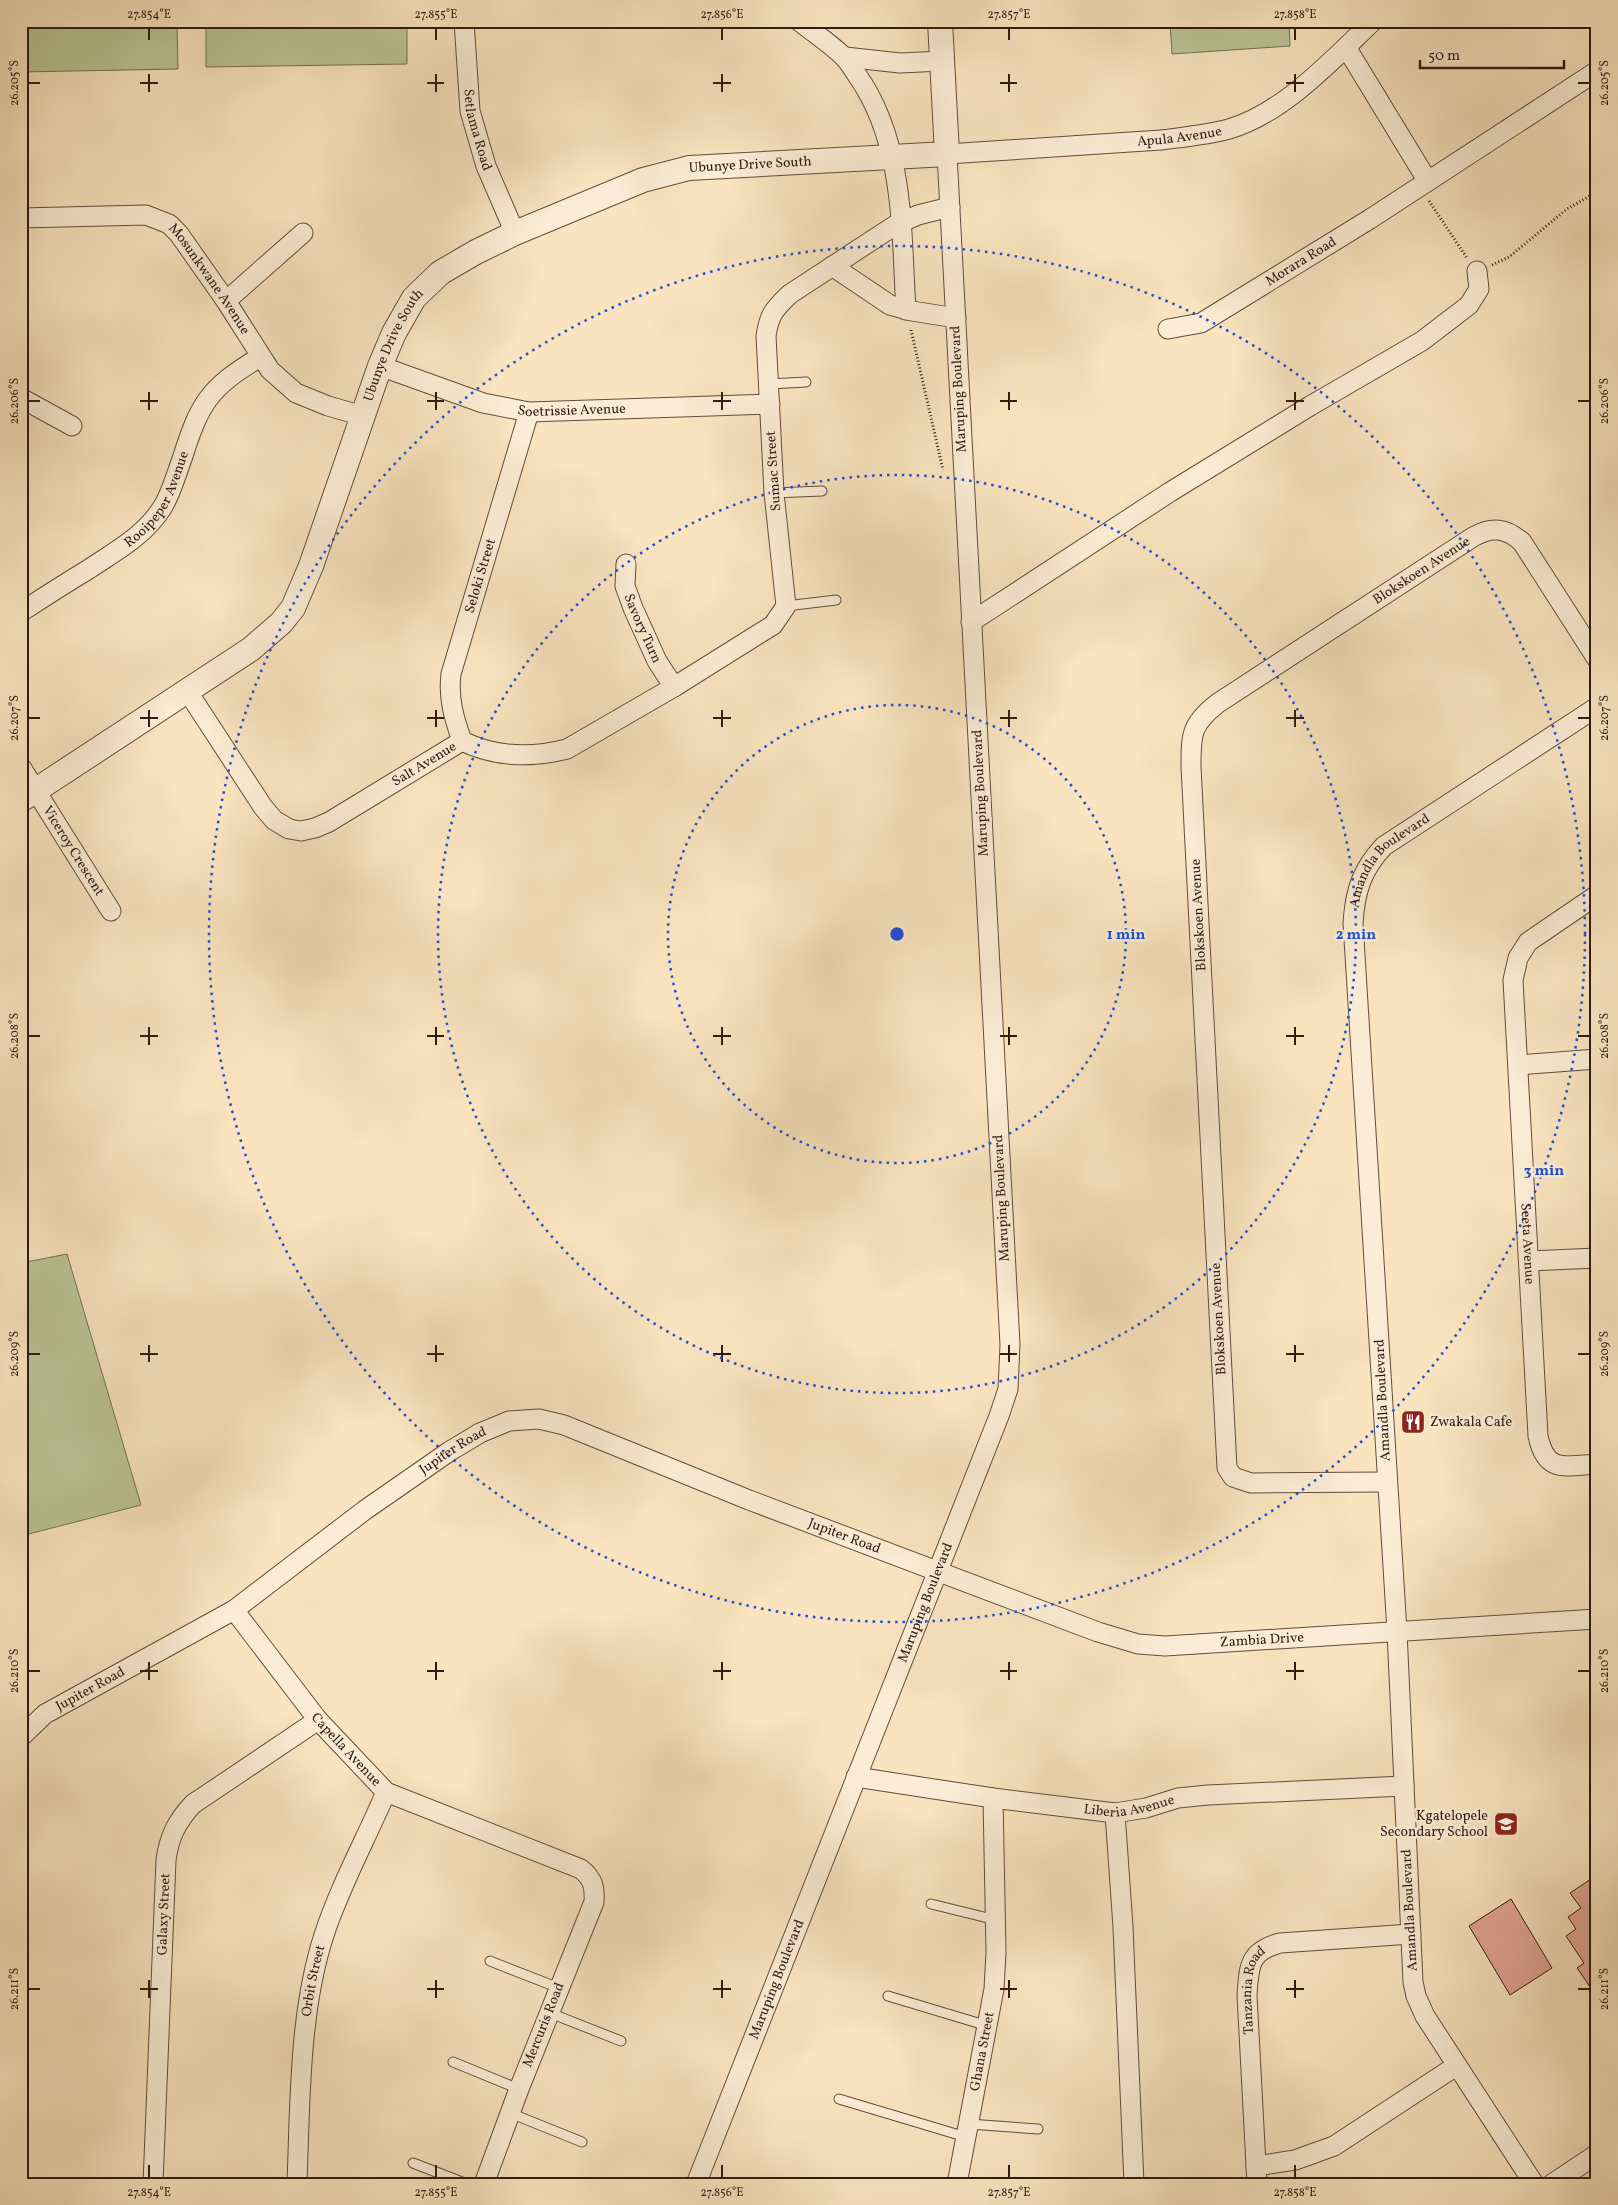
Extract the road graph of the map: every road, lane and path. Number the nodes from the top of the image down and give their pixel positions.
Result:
1 (464, 21) edge
2 (800, 21) edge
3 (940, 21) edge
4 (1374, 21) edge
5 (1346, 47) junction
6 (845, 57) junction
7 (942, 61) junction
8 (1597, 71) edge
9 (947, 154) junction
10 (893, 157) junction
11 (1423, 183) junction
12 (1597, 192) edge
13 (950, 207) junction
14 (21, 218) edge
15 (901, 223) junction
16 (303, 233) dead end
17 (515, 233) junction
18 (832, 266) junction
19 (1477, 272) junction
20 (226, 301) junction
21 (906, 310) junction
22 (956, 318) junction
23 (1168, 329) dead end
24 (260, 357) junction
25 (380, 366) junction
26 (806, 382) dead end
27 (769, 384) junction
28 (21, 398) edge
29 (770, 404) junction
30 (529, 412) junction
31 (363, 416) junction
32 (72, 426) dead end
33 (944, 472) dead end
34 (822, 491) dead end
35 (774, 493) junction
36 (626, 564) dead end
37 (836, 600) dead end
38 (786, 606) junction
39 (21, 612) edge
40 (972, 622) junction
41 (1597, 659) edge
42 (674, 687) junction
43 (188, 692) junction
44 (1597, 707) edge
45 (462, 741) junction
46 (21, 767) edge
47 (29, 795) edge
48 (1597, 895) edge
49 (110, 910) dead end
50 (1597, 1059) edge
51 (1518, 1065) junction
52 (1597, 1258) edge
53 (1529, 1261) junction
54 (1597, 1464) edge
55 (1388, 1482) junction
56 (938, 1572) junction
57 (234, 1610) junction
58 (1597, 1619) edge
59 (1397, 1631) junction
60 (318, 1720) junction
61 (25, 1726) edge
62 (856, 1777) junction
63 (1404, 1786) junction
64 (386, 1792) junction
65 (993, 1798) junction
66 (1115, 1812) junction
67 (581, 1869) joint
68 (931, 1904) dead end
69 (996, 1920) junction
70 (1411, 1934) junction
71 (490, 1960) dead end
72 (559, 1988) junction
73 (888, 1996) dead end
74 (550, 2013) junction
75 (988, 2026) junction
76 (621, 2041) dead end
77 (453, 2062) dead end
78 (1456, 2066) junction
79 (519, 2088) junction
80 (838, 2099) dead end
81 (510, 2113) junction
82 (1038, 2128) dead end
83 (968, 2131) junction
84 (582, 2142) dead end
85 (1597, 2154) edge
86 (413, 2163) dead end
87 (1256, 2175) edge
88 (153, 2184) edge
89 (297, 2184) edge
90 (467, 2184) edge
91 (484, 2184) edge
92 (696, 2184) edge
93 (957, 2184) edge
94 (1134, 2184) edge
95 (1534, 2184) edge
96 (1552, 2184) edge

1 - 17 street, Setlama Road
2 - 6 street
3 - 7 street
4 - 5 street, Apula Avenue
5 - 9 street, Apula Avenue
5 - 11 street
6 - 7 street
6 - 10 street
7 - 9 street
8 - 11 street, Morara Road
9 - 10 street, Ubunye Drive South
9 - 13 street, Maruping Boulevard
10 - 15 street
10 - 17 street, Ubunye Drive South
11 - 19 path
11 - 23 street, Morara Road
12 - 19 path
13 - 15 street, Sumac Street
13 - 22 street, Maruping Boulevard
14 - 20 street, Mosunkwane Avenue
15 - 18 street, Sumac Street
15 - 21 street
16 - 20 street
17 - 25 street, Ubunye Drive South
18 - 21 street
18 - 27 street, Sumac Street
19 - 40 street
20 - 24 street, Mosunkwane Avenue
21 - 22 street
21 - 33 path
22 - 40 street, Maruping Boulevard
24 - 31 street, Mosunkwane Avenue
24 - 39 street, Rooipeper Avenue
25 - 30 street, Soetrissie Avenue
25 - 31 street, Ubunye Drive South
26 - 27 lane
27 - 29 street, Sumac Street
28 - 32 street
29 - 30 street, Soetrissie Avenue
29 - 35 street, Sumac Street
30 - 45 street, Seloki Street
31 - 43 street, Ubunye Drive South
34 - 35 lane
35 - 38 street, Sumac Street
36 - 42 street, Savory Turn
37 - 38 lane
38 - 42 street, Salt Avenue
40 - 56 street, Maruping Boulevard
41 - 55 street, Blokskoen Avenue
42 - 45 street, Salt Avenue
43 - 45 street, Salt Avenue
43 - 47 street, Ubunye Drive South
44 - 55 street, Amandla Boulevard
46 - 47 street, Viceroy Crescent
47 - 49 street, Viceroy Crescent
48 - 51 street, Seeta Avenue
50 - 51 street
51 - 53 street, Seeta Avenue
52 - 53 street
53 - 54 street, Seeta Avenue
55 - 59 street, Amandla Boulevard
56 - 57 street, Jupiter Road
56 - 59 street, Zambia Drive
56 - 62 street, Maruping Boulevard
57 - 60 street, Capella Avenue
57 - 61 street, Jupiter Road
58 - 59 street, Zambia Drive
59 - 63 street, Amandla Boulevard
60 - 64 street, Capella Avenue
60 - 88 street, Galaxy Street
62 - 65 street, Liberia Avenue
62 - 92 street, Maruping Boulevard
63 - 66 street, Liberia Avenue
63 - 70 street, Amandla Boulevard
64 - 67 street, Capella Avenue
64 - 89 street, Orbit Street
65 - 66 street, Liberia Avenue
65 - 69 street, Ghana Street
66 - 94 street
67 - 72 street, Mercuris Road
68 - 69 lane
69 - 75 street, Ghana Street
70 - 78 street, Amandla Boulevard
70 - 87 street, Tanzania Road
71 - 72 lane
72 - 74 street, Mercuris Road
73 - 75 lane
74 - 76 lane
74 - 79 street, Mercuris Road
75 - 83 street, Ghana Street
77 - 79 lane
78 - 87 street
78 - 95 street, Amandla Boulevard
79 - 81 street, Mercuris Road
80 - 83 lane
81 - 84 lane
81 - 91 street, Mercuris Road
82 - 83 lane
83 - 93 street, Ghana Street
85 - 96 street
86 - 90 lane

